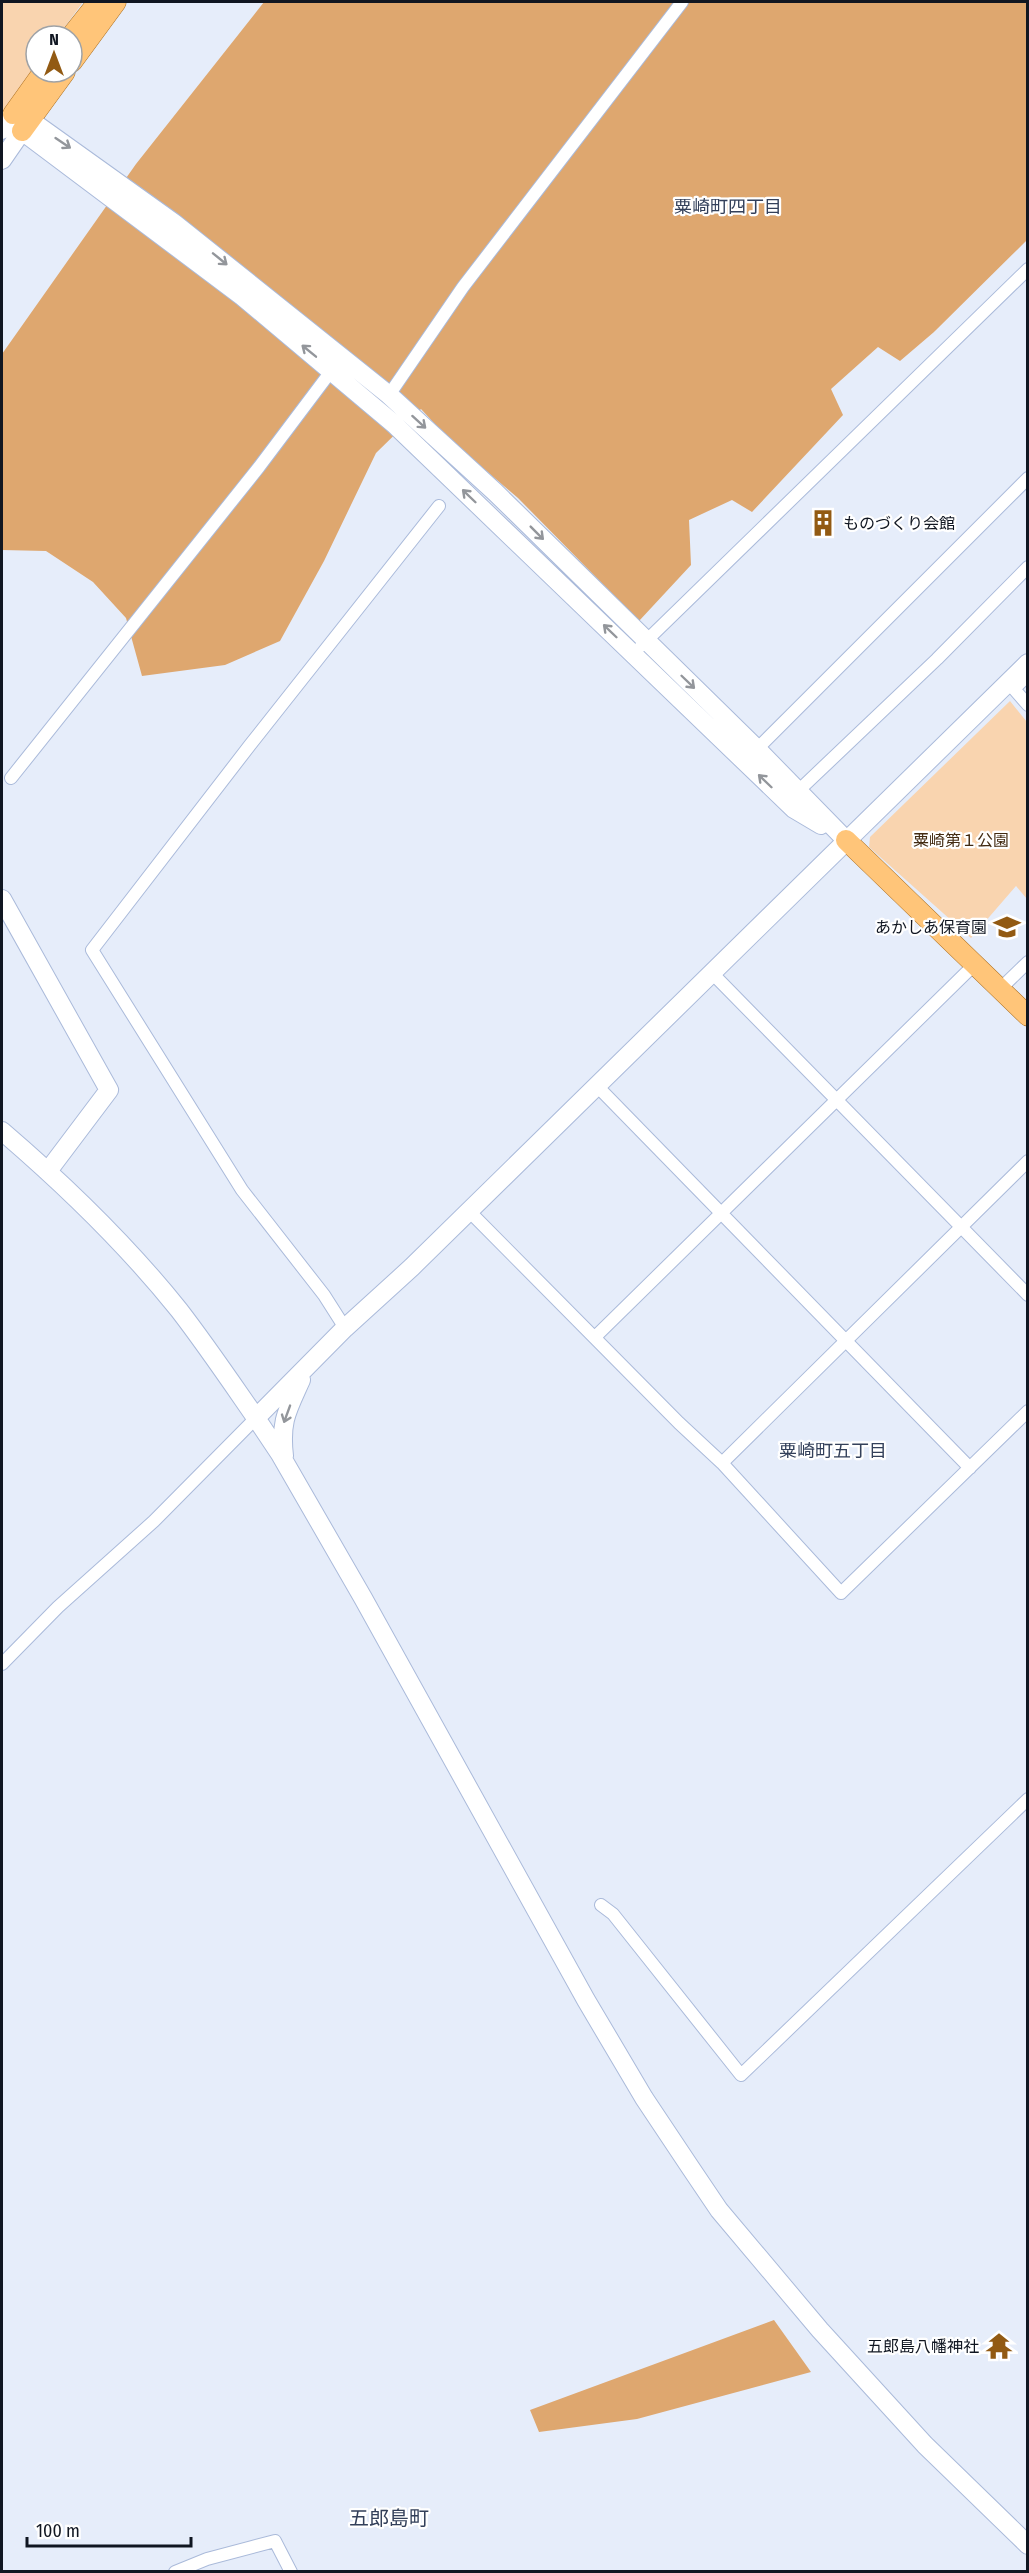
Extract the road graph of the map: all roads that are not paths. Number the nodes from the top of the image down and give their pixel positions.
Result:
1 (98, 2) edge
2 (116, 2) edge
3 (682, 2) edge
4 (81, 24) edge
5 (84, 46) edge
6 (38, 84) edge
7 (54, 84) edge
8 (17, 124) edge
9 (2, 160) edge
10 (1028, 269) edge
11 (337, 363) junction
12 (389, 395) junction
13 (1028, 478) edge
14 (439, 506) dead end
15 (1028, 567) edge
16 (640, 647) junction
17 (1028, 663) edge
18 (1028, 676) edge
19 (1028, 705) edge
20 (751, 755) junction
21 (11, 778) dead end
22 (792, 797) junction
23 (846, 840) junction
24 (2, 899) edge
25 (1028, 962) edge
26 (974, 965) junction
27 (711, 972) junction
28 (999, 990) junction
29 (1028, 1016) edge
30 (597, 1086) junction
31 (836, 1100) junction
32 (2, 1131) edge
33 (1028, 1161) edge
34 (48, 1172) junction
35 (468, 1210) junction
36 (722, 1214) junction
37 (962, 1225) junction
38 (1028, 1294) edge
39 (345, 1328) junction
40 (596, 1337) junction
41 (846, 1340) junction
42 (305, 1370) junction
43 (1028, 1411) edge
44 (256, 1418) junction
45 (284, 1461) junction
46 (722, 1463) junction
47 (970, 1467) junction
48 (2, 1664) edge
49 (1028, 1799) edge
50 (601, 1905) dead end
51 (1028, 2544) edge
52 (175, 2571) edge
53 (291, 2571) edge

1 - 4 main road
2 - 5 main road
3 - 12 street
6 - 8 main road
7 - 8 main road
8 - 9 street
8 - 11 street
10 - 16 street
11 - 12 street
16 -> 11 street
11 - 21 street
12 -> 16 street
13 - 20 street
14 - 39 street
15 - 22 street
16 - 20 street
17 - 23 street
18 - 19 street
20 - 22 street
22 - 23 street
23 - 26 main road
23 - 27 street
24 - 34 street
25 - 28 street
26 - 28 main road
26 - 31 street
27 - 30 street
27 - 31 street
28 - 29 main road
30 - 35 street
30 - 36 street
31 - 36 street
31 - 37 street
32 - 34 street
33 - 37 street
34 - 44 street
35 - 39 street
35 - 40 street
36 - 40 street
36 - 41 street
37 - 38 street
37 - 41 street
39 - 42 street
40 - 46 street
41 - 46 street
41 - 47 street
42 - 44 street
42 -> 45 street
43 - 47 street
44 - 45 street
44 - 48 street
45 - 51 street
46 - 47 street
49 - 50 street
52 - 53 street

